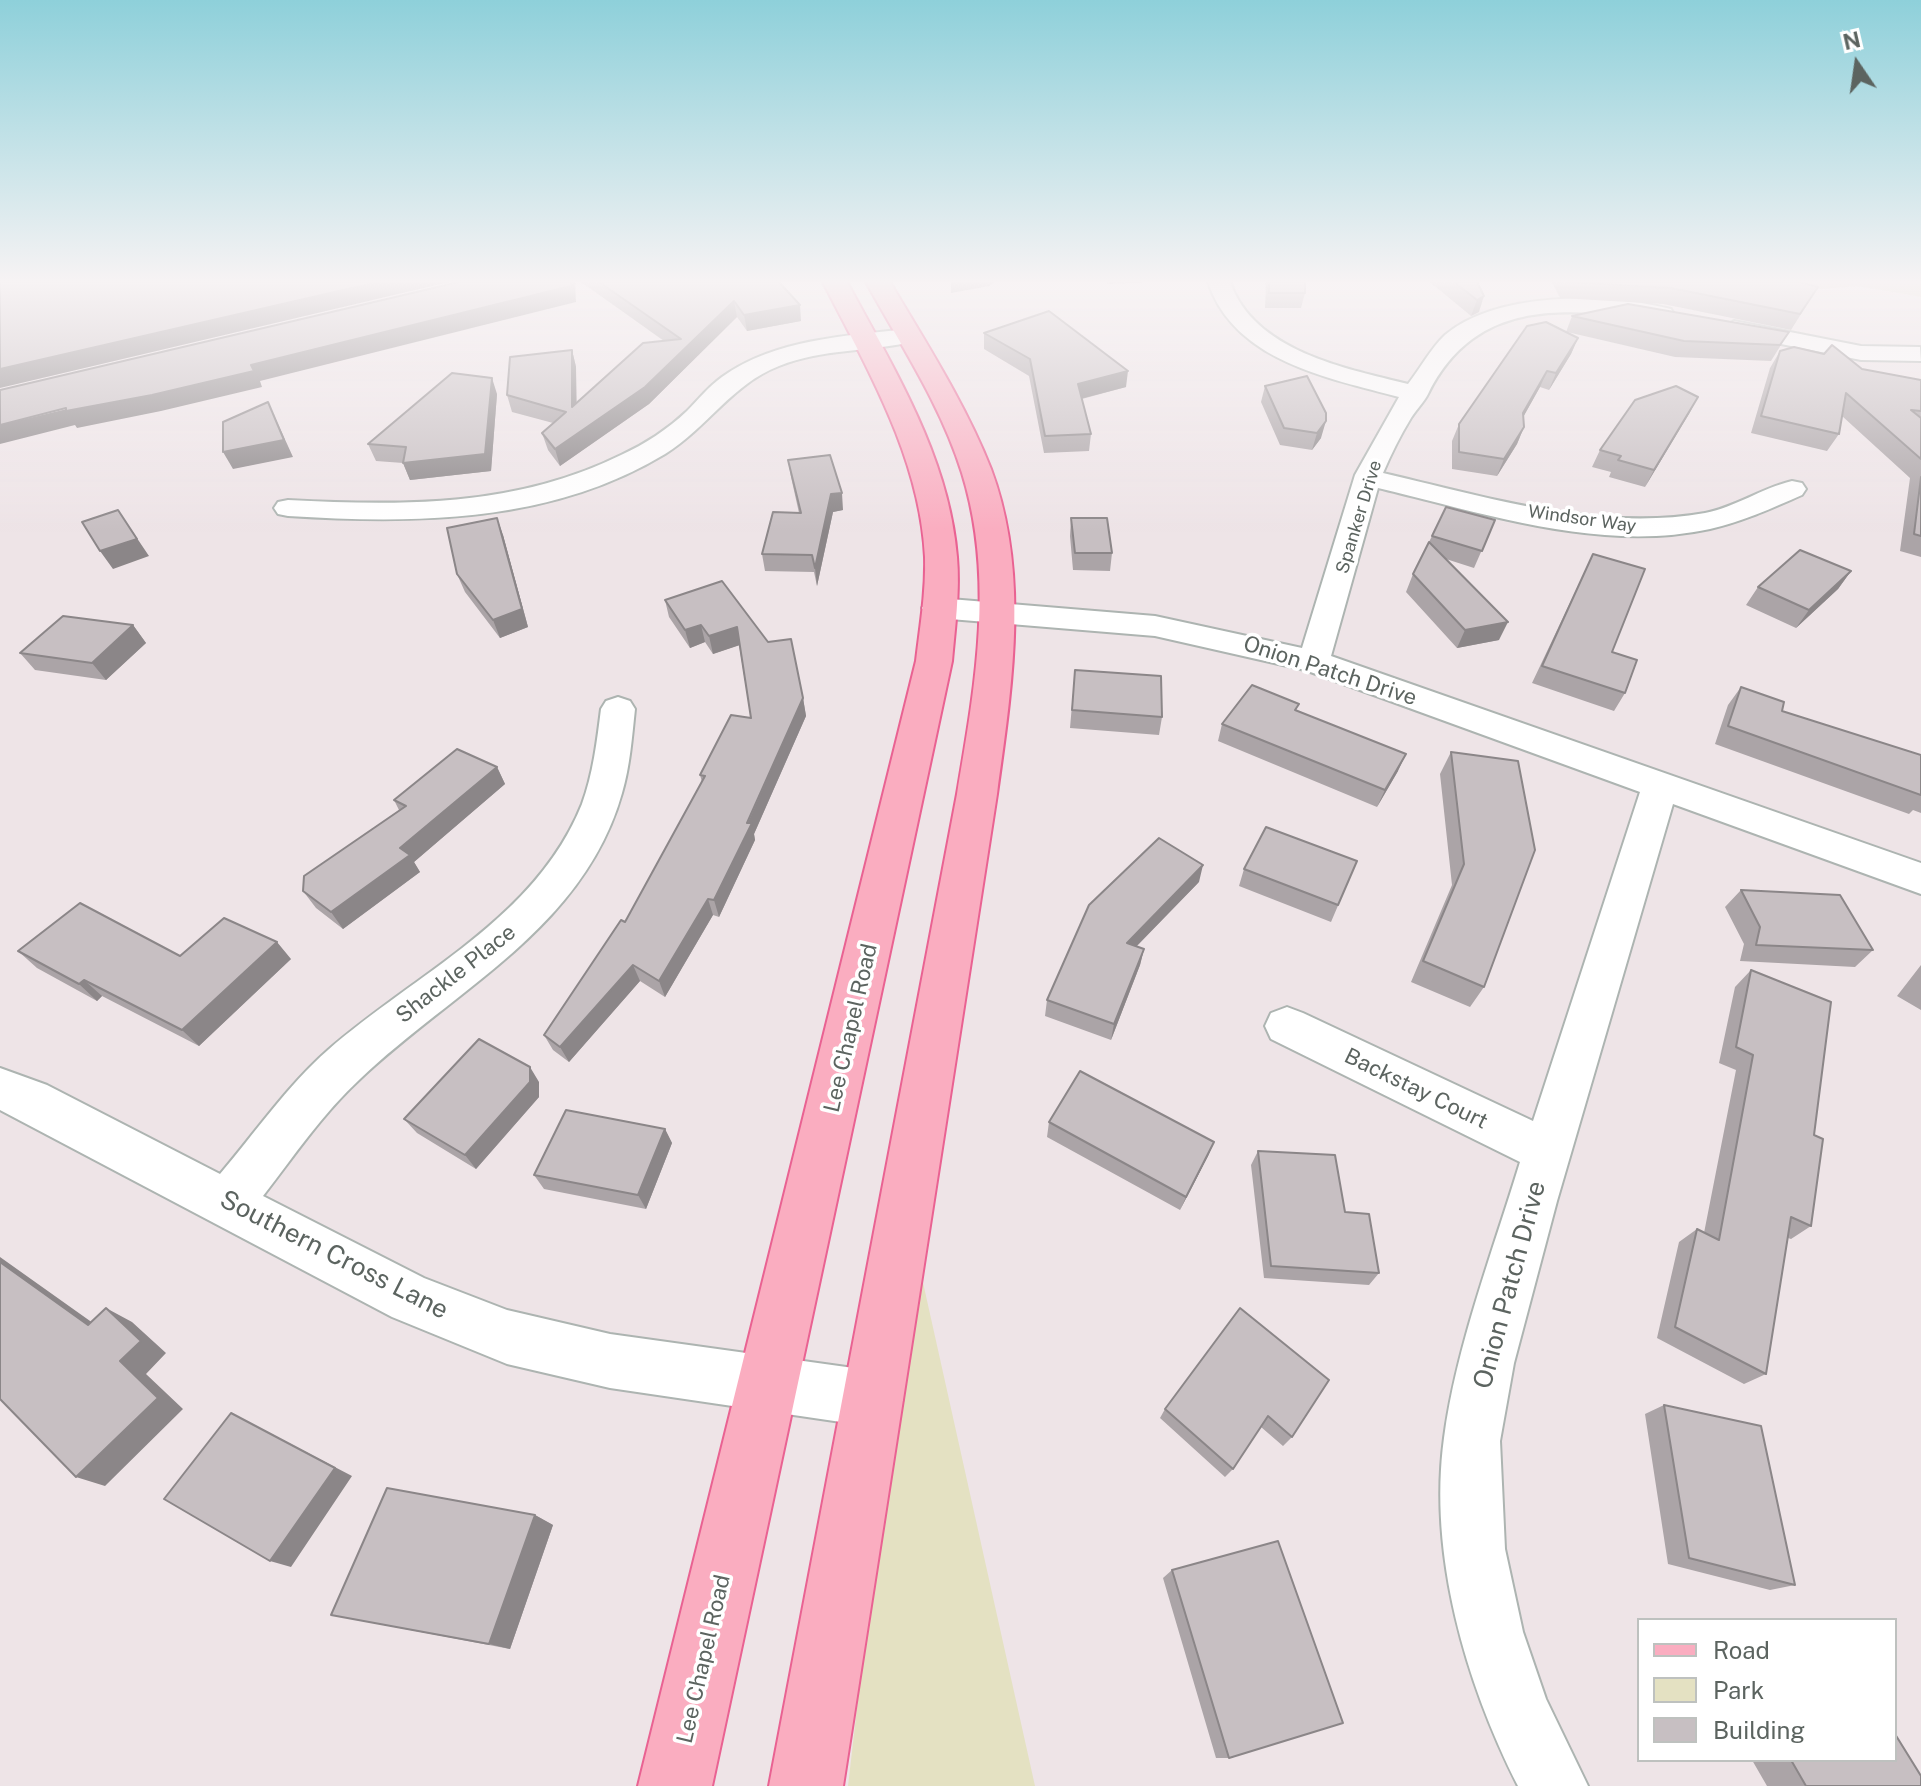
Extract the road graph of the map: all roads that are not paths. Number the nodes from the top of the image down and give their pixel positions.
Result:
1 (761, 365) edge
2 (893, 365) edge
3 (905, 365) edge
4 (1317, 365) edge
5 (1435, 365) edge
6 (1416, 394) junction
7 (1369, 478) junction
8 (1792, 489) dead end
9 (288, 508) dead end
10 (938, 608) junction
11 (1000, 613) junction
12 (1313, 661) junction
13 (618, 709) dead end
14 (1660, 787) junction
15 (1921, 879) edge
16 (1287, 1026) dead end
17 (0, 1089) edge
18 (1546, 1151) junction
19 (228, 1201) junction
20 (770, 1383) junction
21 (875, 1399) junction
22 (675, 1786) edge
23 (806, 1786) edge
24 (1554, 1786) edge

1 - 9 street
2 - 10 main road, Lee Chapel Road
3 - 11 main road, Lee Chapel Road
4 - 6 street
5 - 6 street, Spanker Drive
6 - 7 street, Spanker Drive
7 - 8 street, Windsor Way
7 - 12 street, Spanker Drive
10 - 11 street, Onion Patch Drive
10 - 20 main road, Lee Chapel Road
11 - 12 street, Onion Patch Drive
11 - 21 main road, Lee Chapel Road
12 - 14 street, Onion Patch Drive
13 - 19 street, Shackle Place
14 - 15 street, Onion Patch Drive
14 - 18 street, Onion Patch Drive
16 - 18 street, Backstay Court
17 - 19 street, Southern Cross Lane
18 - 24 street, Onion Patch Drive
19 - 20 street, Southern Cross Lane
20 - 21 street, Southern Cross Lane
20 - 22 main road, Lee Chapel Road
21 - 23 main road, Lee Chapel Road

